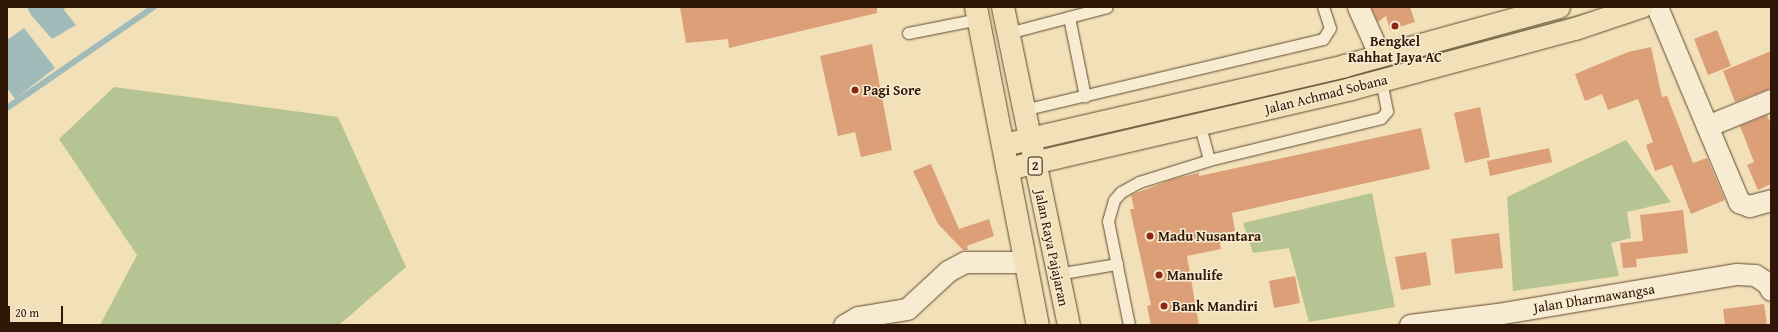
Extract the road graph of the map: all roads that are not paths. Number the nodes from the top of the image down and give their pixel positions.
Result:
1 (1003, 7) edge
2 (1107, 7) edge
3 (1323, 7) edge
4 (1358, 7) edge
5 (1559, 7) edge
6 (1641, 7) edge
7 (1657, 7) edge
8 (977, 13) edge
9 (1069, 17) junction
10 (908, 33) dead end
11 (1008, 33) junction
12 (1380, 56) junction
13 (1345, 66) junction
14 (1381, 80) junction
15 (1351, 89) junction
16 (1084, 96) junction
17 (1771, 100) edge
18 (1024, 110) junction
19 (1200, 126) junction
20 (1707, 126) junction
21 (1030, 139) junction
22 (1004, 145) junction
23 (1208, 160) junction
24 (1034, 163) junction
25 (1008, 169) junction
26 (1771, 200) edge
27 (1025, 262) junction
28 (1116, 264) junction
29 (1057, 274) junction
30 (1771, 290) edge
31 (844, 325) edge
32 (1038, 325) edge
33 (1069, 325) edge
34 (1129, 325) edge
35 (1410, 325) edge

1 - 11 main road, Jalan Raya Pajajaran / 2
2 - 9 lane
3 - 16 lane
4 - 12 street
5 - 12 main road, Jalan Achmad Sobana
6 - 14 main road, Jalan Achmad Sobana
7 - 20 street
8 - 10 lane
8 - 22 main road, Jalan Raya Pajajaran / 2
9 - 11 lane
9 - 16 lane
11 - 18 main road, Jalan Raya Pajajaran / 2
12 - 13 main road, Jalan Achmad Sobana
13 - 15 main road
13 - 21 main road, Jalan Achmad Sobana
14 - 15 main road, Jalan Achmad Sobana
14 - 23 lane
15 - 19 main road, Jalan Achmad Sobana
16 - 18 lane
17 - 20 street
18 - 21 main road, Jalan Raya Pajajaran / 2
19 - 23 lane
19 - 24 main road, Jalan Achmad Sobana
20 - 26 street
21 - 22 main road, Jalan Achmad Sobana
21 - 24 main road, Jalan Raya Pajajaran / 2
22 - 25 main road, Jalan Raya Pajajaran / 2
23 - 28 lane
24 - 25 main road, Jalan Achmad Sobana
24 - 29 main road, Jalan Raya Pajajaran / 2
25 - 27 main road, Jalan Raya Pajajaran / 2
27 - 31 street
27 - 32 main road, Jalan Raya Pajajaran / 2
28 - 29 lane
28 - 34 lane
29 - 33 main road, Jalan Raya Pajajaran / 2
30 - 35 street, Jalan Dharmawangsa

